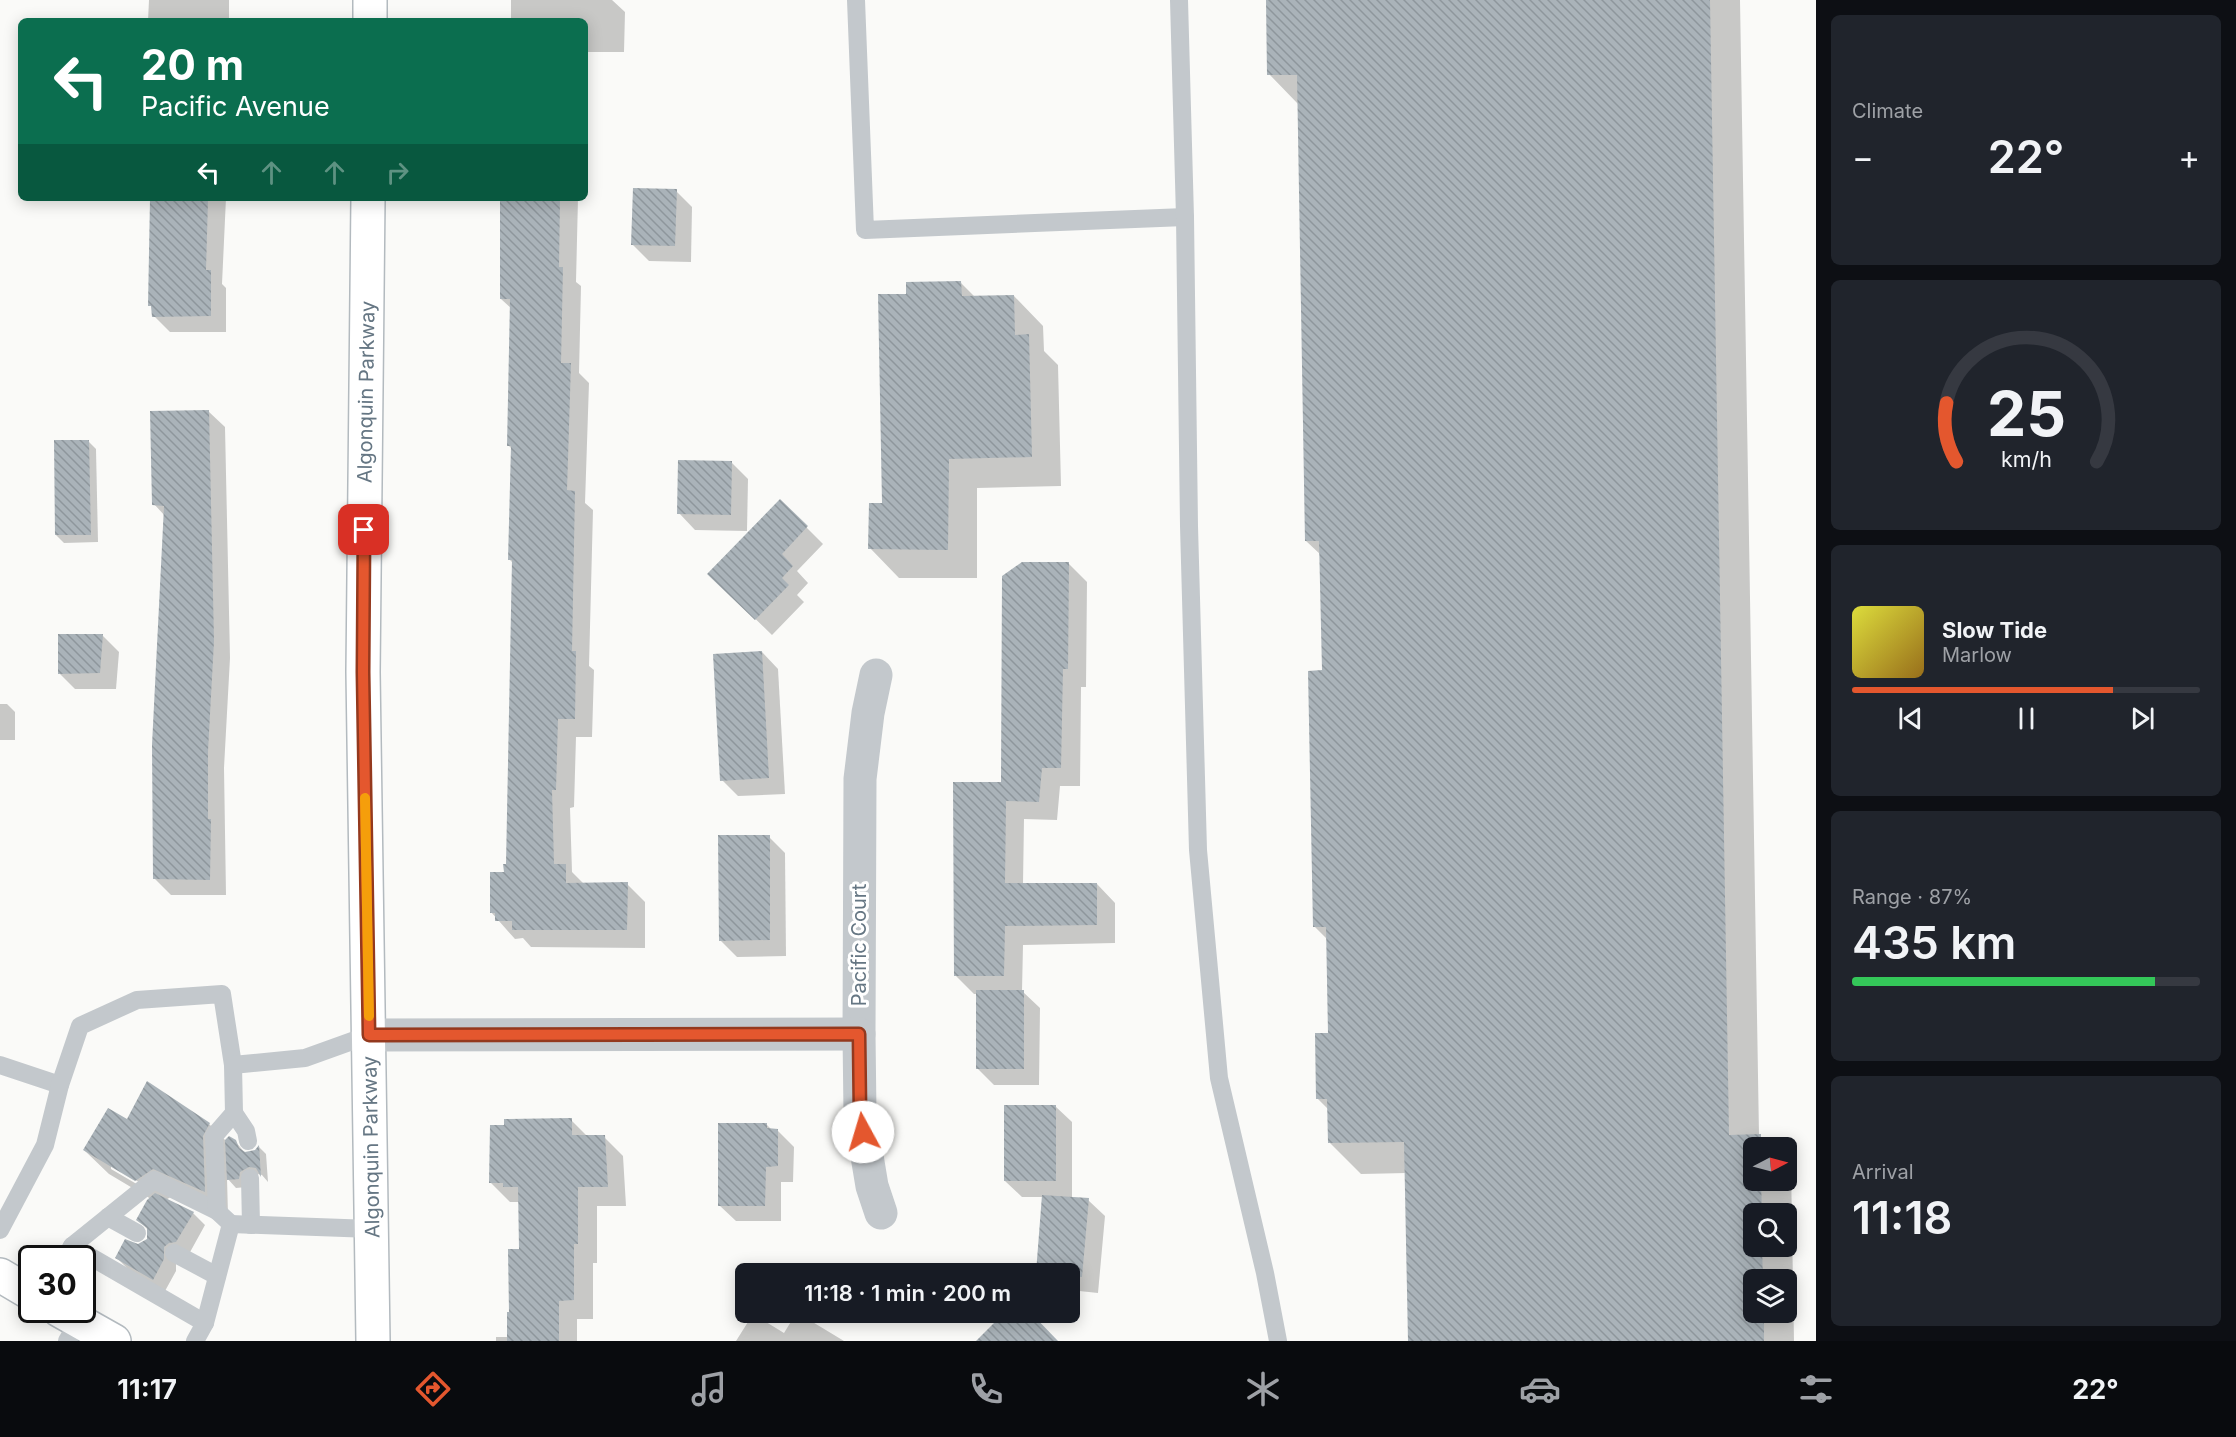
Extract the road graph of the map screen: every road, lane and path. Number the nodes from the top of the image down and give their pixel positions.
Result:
1 (370, 0) edge
2 (856, 0) edge
3 (1179, 0) edge
4 (370, 18) edge
5 (368, 201) edge
6 (1185, 217) junction
7 (876, 675) dead end
8 (859, 1034) junction
9 (369, 1035) junction
10 (0, 1065) edge
11 (233, 1065) junction
12 (60, 1085) junction
13 (234, 1113) junction
14 (248, 1141) dead end
15 (250, 1178) dead end
16 (217, 1210) junction
17 (881, 1213) dead end
18 (108, 1217) junction
19 (231, 1224) junction
20 (251, 1225) junction
21 (372, 1229) junction
22 (0, 1230) edge
23 (137, 1233) dead end
24 (77, 1245) edge
25 (174, 1253) dead end
26 (96, 1266) edge
27 (0, 1275) edge
28 (217, 1276) junction
29 (18, 1286) edge
30 (205, 1323) junction
31 (68, 1324) edge
32 (114, 1341) edge
33 (195, 1341) edge
34 (373, 1341) edge
35 (1278, 1341) edge

1 - 4 main road
2 - 6 lane
3 - 6 lane
5 - 9 main road, Algonquin Parkway
6 - 35 lane
7 - 8 street, Pacific Court
8 - 9 street
8 - 17 street, Pacific Court
9 - 11 lane
9 - 21 main road, Algonquin Parkway
10 - 12 lane
11 - 12 lane
11 - 13 lane
12 - 22 lane
13 - 14 lane
13 - 16 lane
15 - 20 lane
16 - 18 lane
16 - 19 lane
18 - 23 lane
18 - 24 lane
19 - 20 lane
19 - 28 lane
20 - 21 lane
21 - 34 main road, Algonquin Parkway
25 - 28 lane
26 - 30 lane
27 - 29 main road
28 - 30 lane
30 - 33 lane
31 - 32 main road

